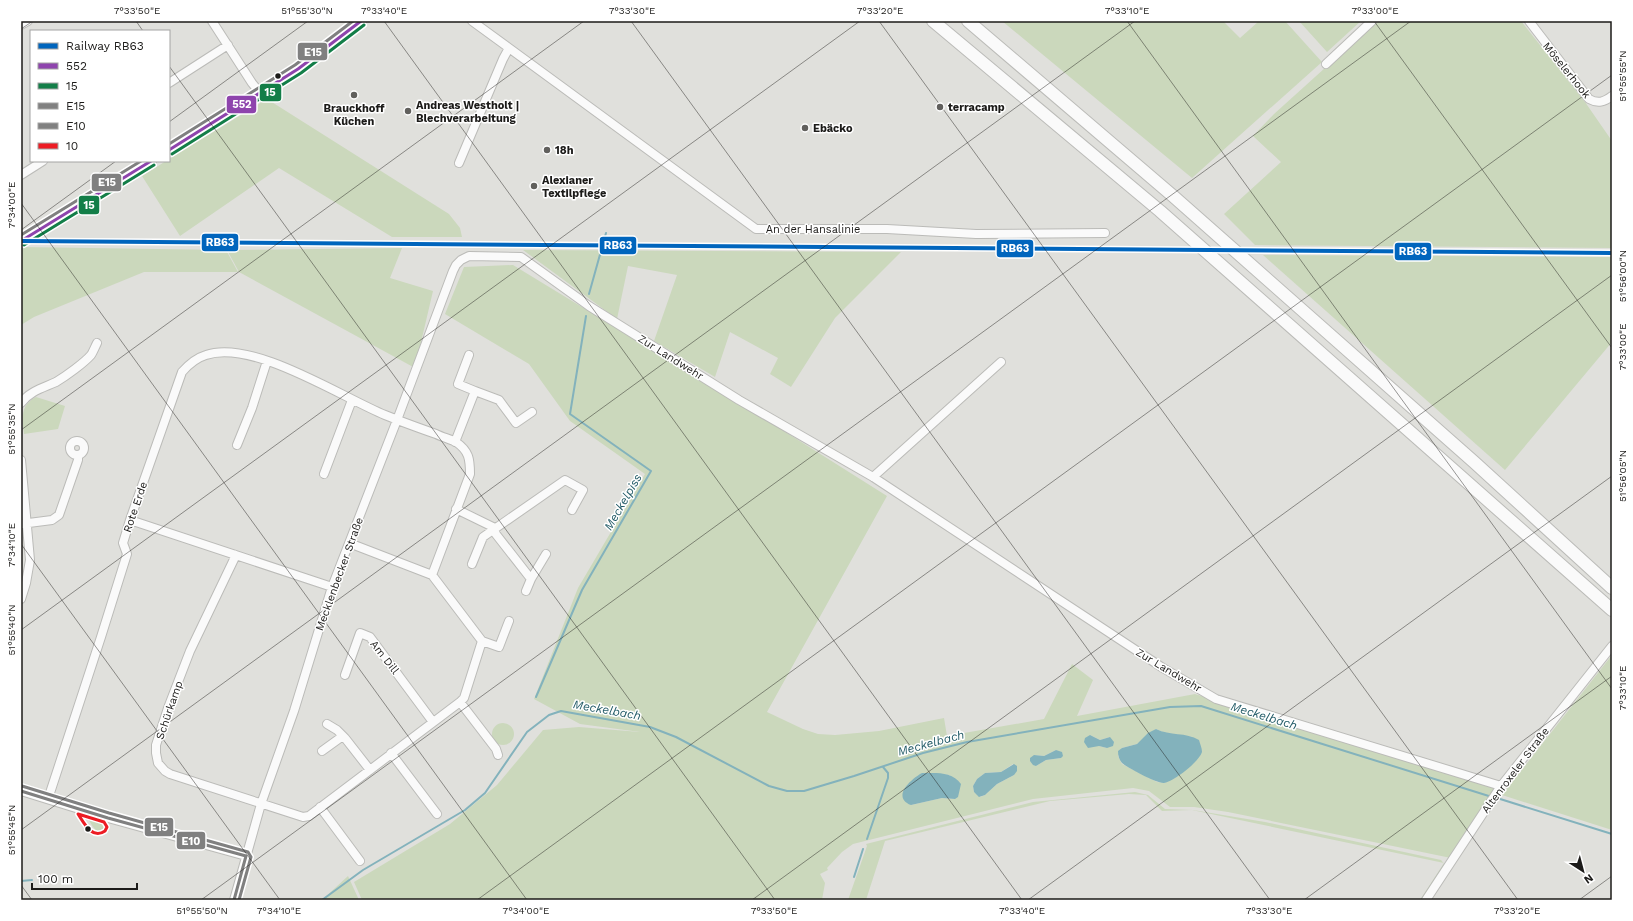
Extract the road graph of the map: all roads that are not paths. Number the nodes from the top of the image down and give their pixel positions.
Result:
1 (28, 21) edge
2 (212, 21) edge
3 (362, 21) edge
4 (472, 21) edge
5 (933, 21) edge
6 (968, 21) edge
7 (1372, 21) edge
8 (1529, 21) edge
9 (21, 25) edge
10 (228, 45) junction
11 (509, 48) junction
12 (1326, 64) dead end
13 (170, 82) edge
14 (261, 94) junction
15 (1612, 96) edge
16 (170, 149) edge
17 (41, 162) edge
18 (150, 162) edge
19 (459, 163) dead end
20 (21, 175) edge
21 (1104, 232) dead end
22 (21, 241) edge
23 (466, 257) joint
24 (97, 344) dead end
25 (469, 355) dead end
26 (267, 361) junction
27 (1001, 362) dead end
28 (475, 391) junction
29 (352, 400) junction
30 (21, 403) edge
31 (532, 412) dead end
32 (397, 420) junction
33 (455, 442) junction
34 (236, 445) dead end
35 (78, 455) dead end
36 (21, 466) edge
37 (324, 474) dead end
38 (873, 477) junction
39 (456, 509) junction
40 (572, 510) dead end
41 (130, 520) junction
42 (24, 524) edge
43 (495, 528) junction
44 (349, 543) junction
45 (546, 554) dead end
46 (236, 555) junction
47 (472, 564) dead end
48 (432, 575) junction
49 (532, 580) junction
50 (332, 587) junction
51 (1612, 588) edge
52 (526, 591) dead end
53 (21, 599) edge
54 (1612, 610) edge
55 (509, 621) dead end
56 (482, 641) junction
57 (1612, 646) edge
58 (345, 675) dead end
59 (460, 702) junction
60 (433, 722) junction
61 (327, 724) dead end
62 (345, 738) junction
63 (322, 751) dead end
64 (391, 753) junction
65 (498, 755) dead end
66 (370, 770) junction
67 (1499, 788) junction
68 (21, 791) edge
69 (48, 799) junction
70 (261, 804) junction
71 (320, 807) junction
72 (437, 814) dead end
73 (246, 856) junction
74 (360, 861) dead end
75 (234, 900) edge
76 (1426, 900) edge

1 - 9 street
2 - 10 street
3 - 14 main road
4 - 11 street, An der Hansalinie
5 - 54 highway
6 - 51 highway
7 - 12 street
8 - 15 street, Möselerhook
10 - 13 street
10 - 14 street
11 - 19 street
11 - 21 street, An der Hansalinie
14 - 16 main road
17 - 20 street
18 - 22 main road
23 - 32 street, Mecklenbecker Straße
23 - 38 street, Zur Landwehr
24 - 30 street
25 - 28 street
26 - 29 street, Rote Erde
26 - 34 street
26 - 41 street, Rote Erde
27 - 38 street
28 - 31 street
28 - 33 street
29 - 32 street, Rote Erde
29 - 37 street
32 - 33 street
32 - 44 street, Mecklenbecker Straße
33 - 39 street
35 - 42 street
36 - 42 street
38 - 67 street, Zur Landwehr
39 - 43 street
39 - 48 street
40 - 43 street
41 - 46 street
41 - 69 street, Rote Erde
42 - 53 street
43 - 47 street
43 - 49 street
44 - 48 street
44 - 50 street, Mecklenbecker Straße
45 - 49 street
46 - 50 street
46 - 70 street, Schürkamp
48 - 56 street
49 - 52 street
50 - 70 street, Mecklenbecker Straße
55 - 56 street
56 - 59 street
57 - 67 street, Altenroxeler Straße
58 - 60 street, Am Dill
59 - 60 street
59 - 65 street
60 - 64 street
61 - 62 street
62 - 63 street
62 - 66 street
64 - 66 street
64 - 72 street
66 - 71 street
67 - 76 street, Altenroxeler Straße
68 - 69 street
69 - 73 street
70 - 71 street
70 - 73 street, Mecklenbecker Straße
71 - 74 street
73 - 75 street, Mecklenbecker Straße

